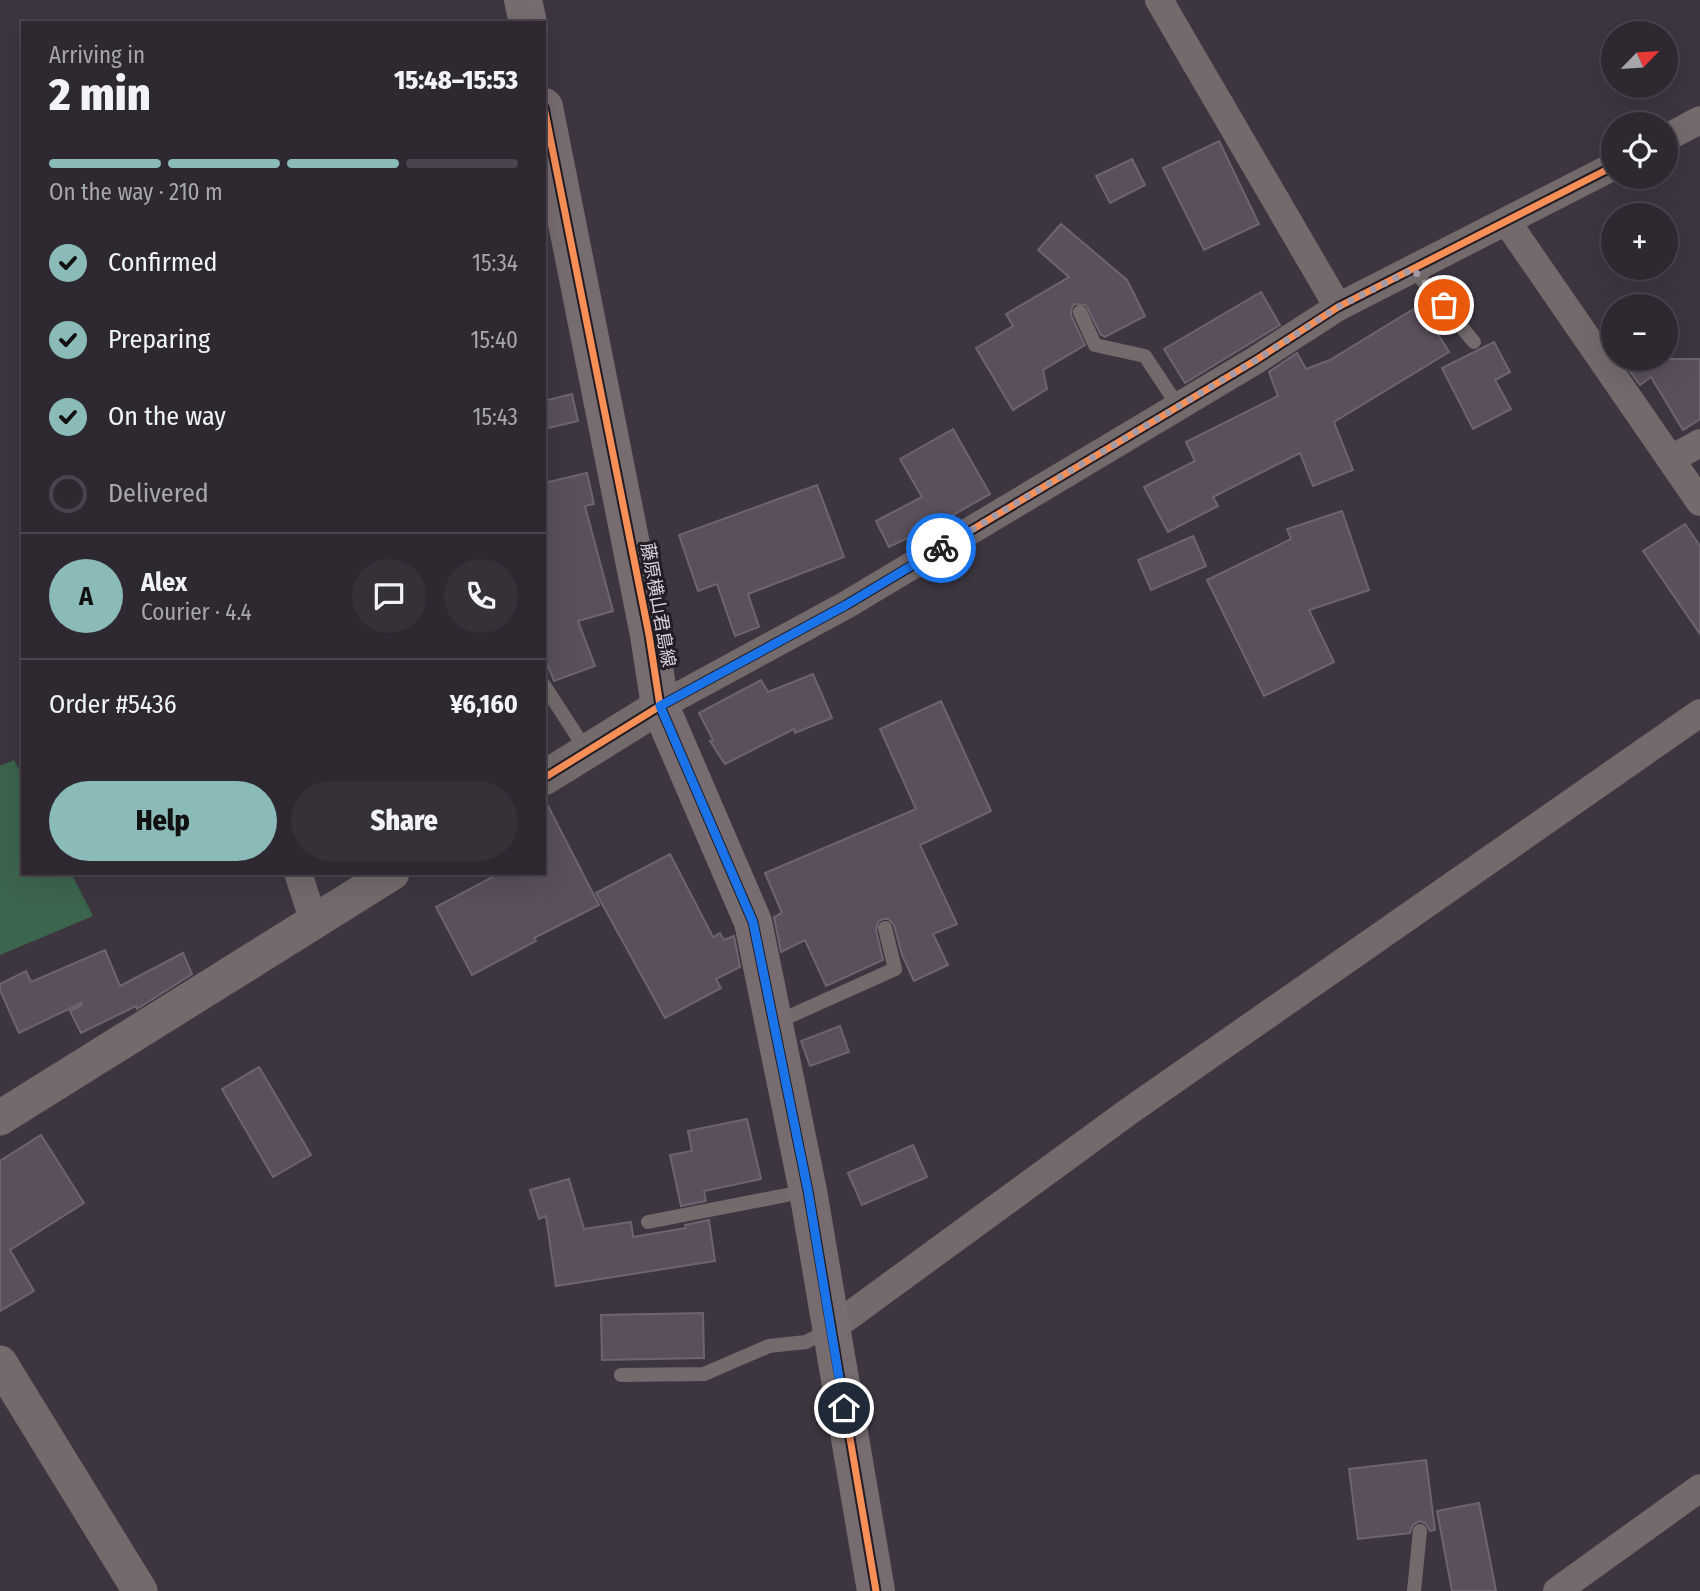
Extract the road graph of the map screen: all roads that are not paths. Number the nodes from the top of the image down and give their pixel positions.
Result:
1 (523, 0) edge
2 (1159, 0) edge
3 (527, 21) edge
4 (546, 117) edge
5 (1700, 120) edge
6 (1678, 132) edge
7 (1601, 173) edge
8 (1507, 222) junction
9 (1413, 269) junction
10 (1338, 307) junction
11 (1080, 312) dead end
12 (1474, 342) dead end
13 (1178, 406) junction
14 (1700, 443) edge
15 (1671, 459) junction
16 (1700, 502) edge
17 (546, 688) edge
18 (660, 706) junction
19 (1700, 713) edge
20 (587, 752) junction
21 (546, 777) edge
22 (299, 875) edge
23 (389, 875) edge
24 (314, 922) junction
25 (885, 928) dead end
26 (775, 1022) junction
27 (0, 1118) edge
28 (808, 1191) junction
29 (648, 1222) dead end
30 (831, 1329) junction
31 (0, 1363) edge
32 (621, 1375) dead end
33 (1700, 1488) edge
34 (1420, 1531) dead end
35 (140, 1591) edge
36 (876, 1591) edge
37 (1413, 1591) edge
38 (1557, 1591) edge

1 - 3 main road
2 - 10 street
4 - 18 main road, 藤原横山君島線
5 - 6 street
7 - 8 street
8 - 9 street
8 - 15 street
9 - 10 street
9 - 12 lane
10 - 13 street
11 - 13 lane
13 - 18 street
14 - 15 street
15 - 16 street
17 - 20 lane
18 - 20 street
18 - 26 main road, 藤原横山君島線
19 - 30 street
20 - 21 street
22 - 24 street
23 - 24 street
24 - 27 street
25 - 26 lane
26 - 28 main road, 藤原横山君島線
28 - 29 lane
28 - 30 main road, 藤原横山君島線
30 - 32 lane
30 - 36 main road, 藤原横山君島線
31 - 35 street
33 - 38 street
34 - 37 lane

